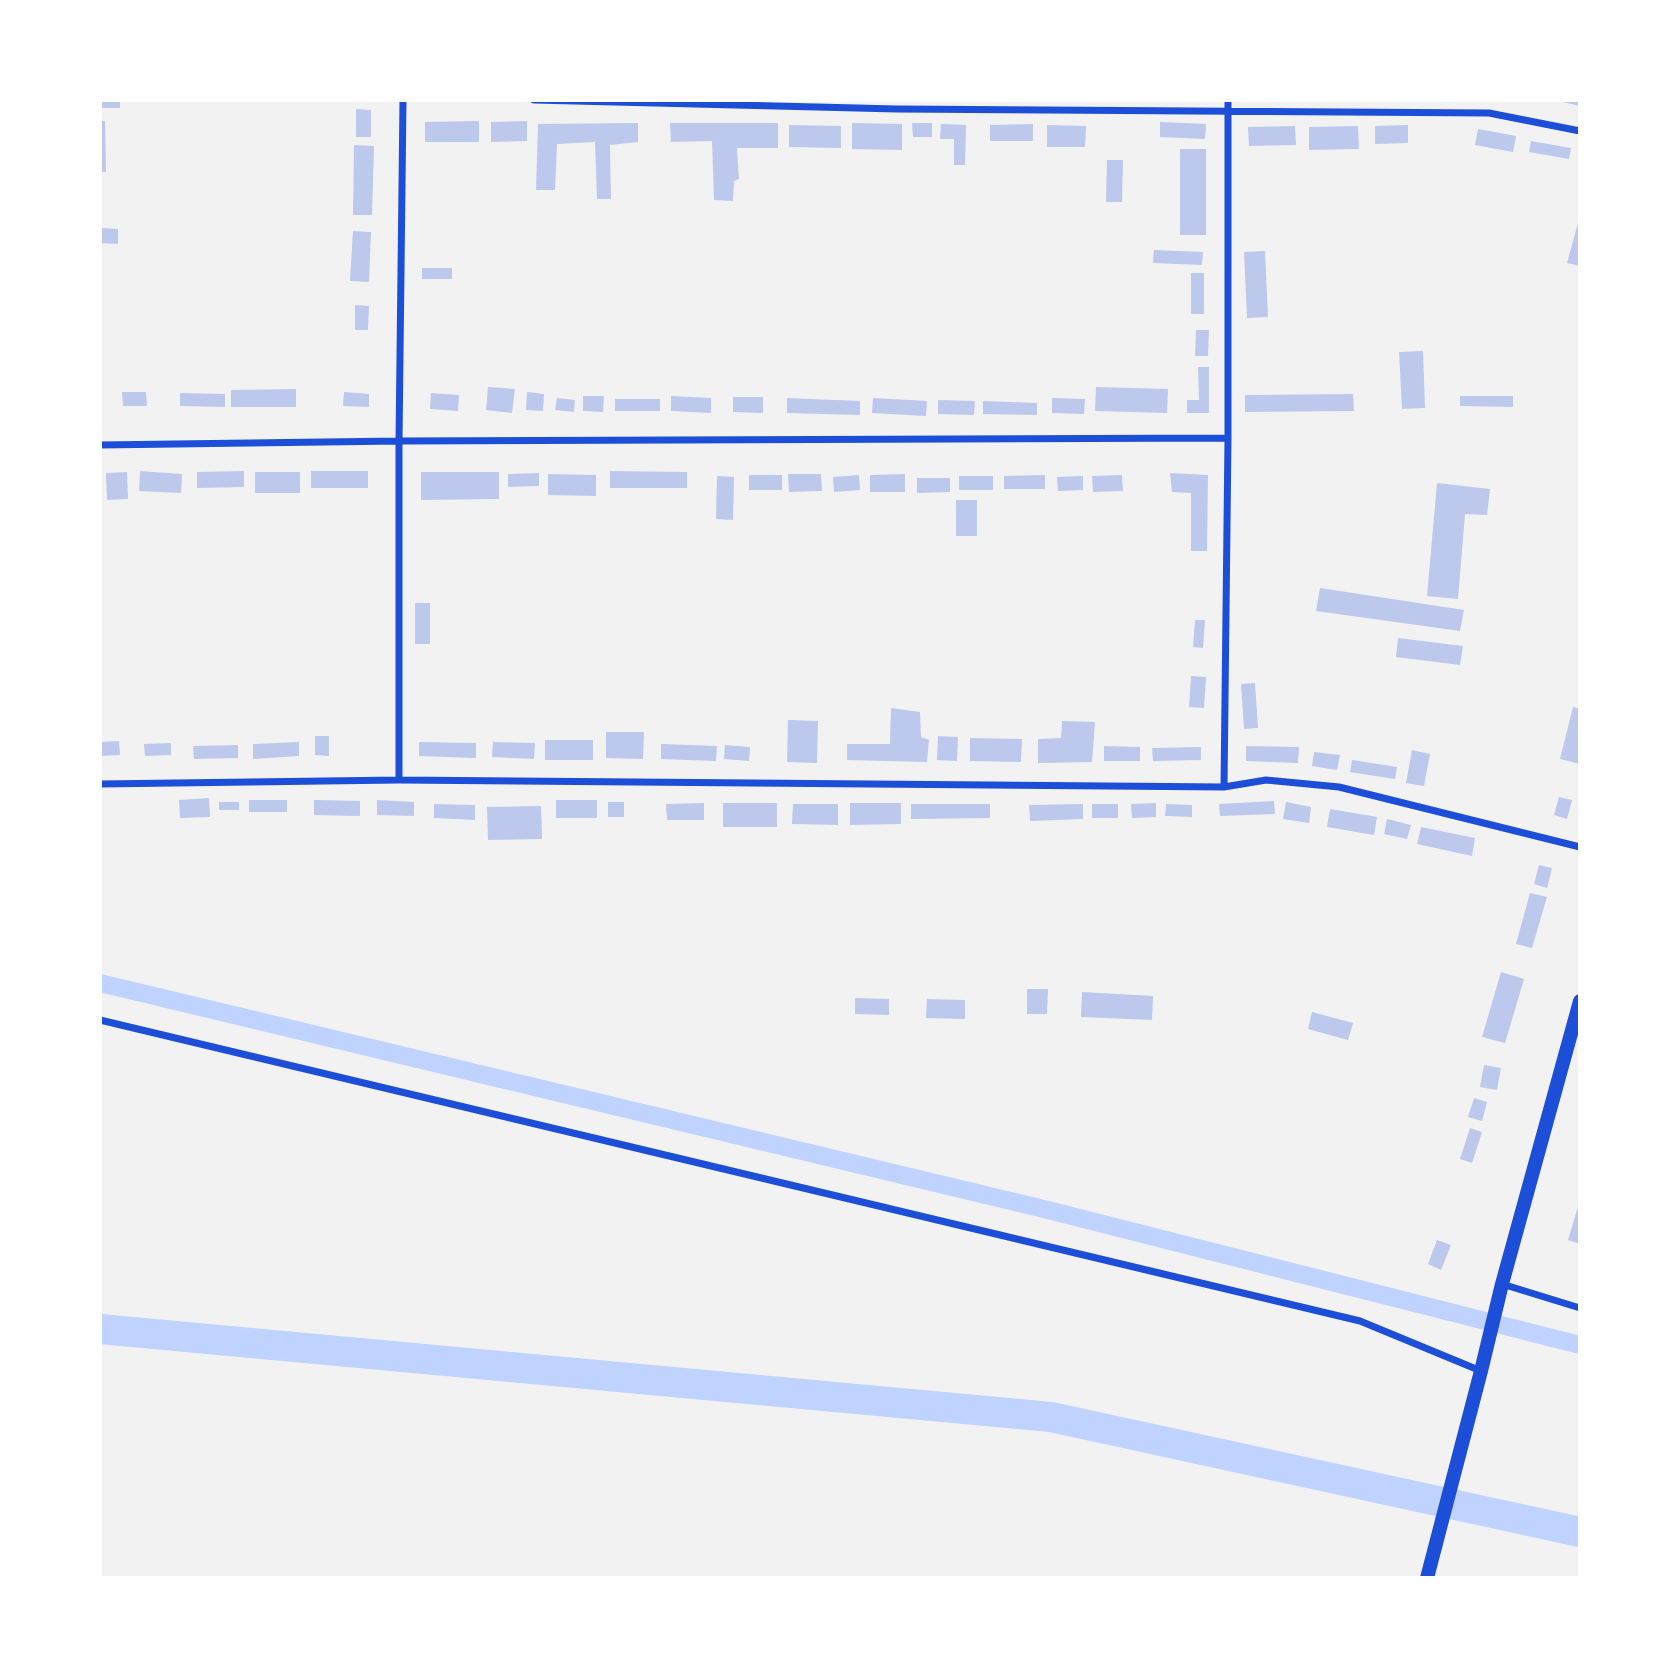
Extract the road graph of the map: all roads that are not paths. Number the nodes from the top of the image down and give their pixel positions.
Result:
1 (403, 100) edge
2 (534, 100) edge
3 (1228, 100) edge
4 (1228, 110) junction
5 (1580, 131) edge
6 (1228, 438) junction
7 (399, 441) junction
8 (100, 445) edge
9 (399, 780) junction
10 (100, 784) edge
11 (1224, 787) junction
12 (1580, 847) edge
13 (1580, 1001) edge
14 (100, 1020) edge
15 (1500, 1290) junction
16 (1580, 1308) edge
17 (1482, 1371) junction
18 (1429, 1572) edge

1 - 7 street
2 - 4 street
3 - 4 street
4 - 5 street
4 - 6 street
6 - 7 street
6 - 11 street
7 - 8 street
7 - 9 street
9 - 10 street
9 - 11 street
11 - 12 street
13 - 15 main road
14 - 17 street
15 - 16 street
15 - 17 main road
17 - 18 main road

